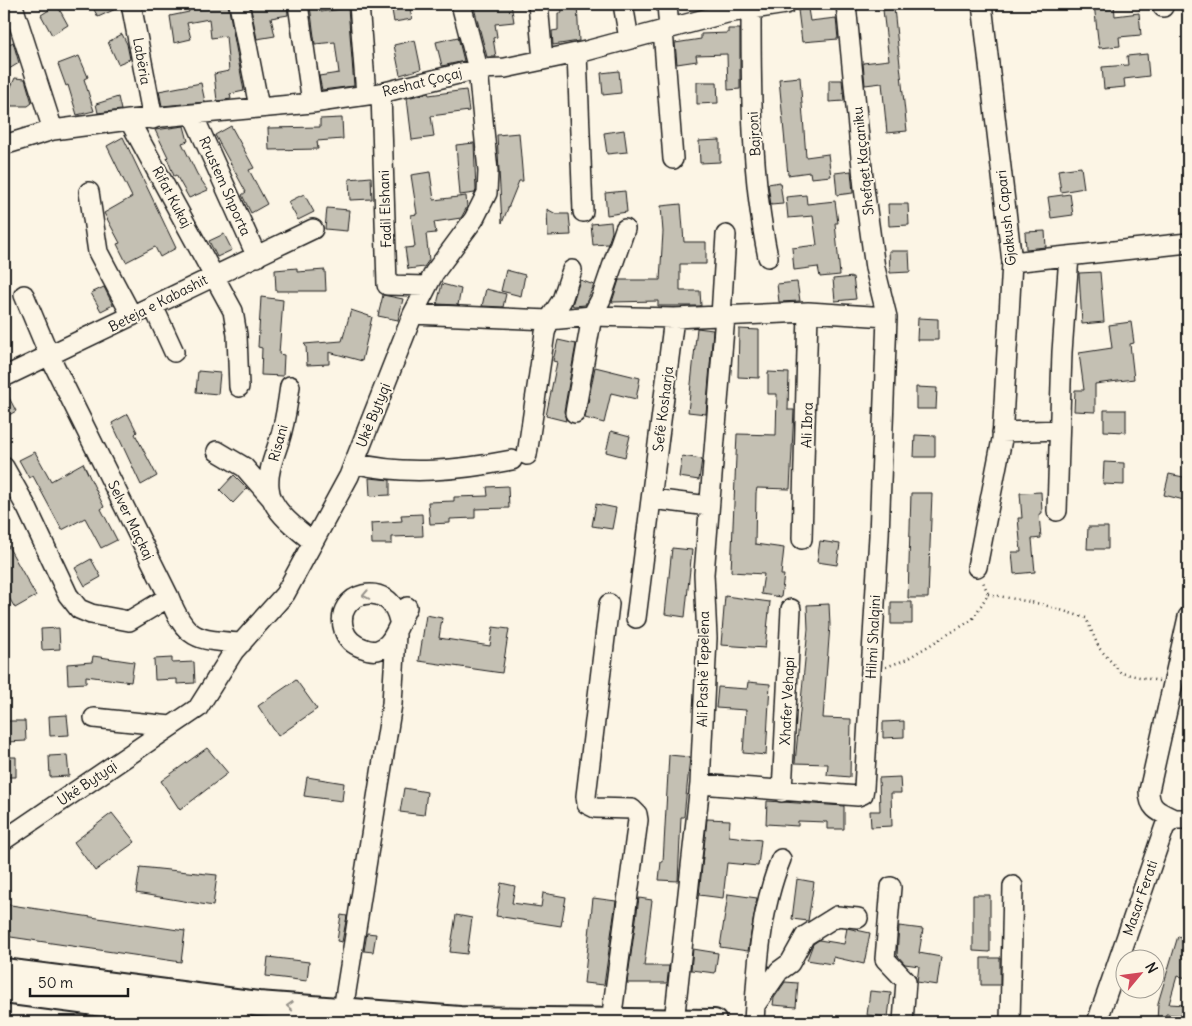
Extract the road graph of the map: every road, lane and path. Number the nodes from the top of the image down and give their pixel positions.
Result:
1 (131, 4) edge
2 (239, 4) edge
3 (298, 4) edge
4 (359, 4) edge
5 (461, 4) edge
6 (538, 4) edge
7 (623, 4) edge
8 (667, 4) edge
9 (786, 4) edge
10 (846, 4) edge
11 (982, 4) edge
12 (14, 8) dead end
13 (750, 10) junction
14 (666, 30) junction
15 (629, 39) junction
16 (577, 53) junction
17 (543, 60) junction
18 (478, 69) junction
19 (374, 94) junction
20 (312, 103) junction
21 (259, 107) junction
22 (193, 115) junction
23 (153, 119) junction
24 (128, 120) junction
25 (53, 130) junction
26 (4, 145) edge
27 (673, 159) dead end
28 (89, 192) dead end
29 (583, 212) dead end
30 (313, 229) dead end
31 (625, 229) dead end
32 (726, 235) dead end
33 (1188, 243) edge
34 (1069, 256) junction
35 (256, 257) junction
36 (768, 257) dead end
37 (1012, 262) junction
38 (572, 270) dead end
39 (214, 275) junction
40 (427, 286) junction
41 (24, 295) dead end
42 (152, 306) junction
43 (808, 312) junction
44 (413, 314) junction
45 (132, 316) junction
46 (592, 316) junction
47 (723, 316) junction
48 (887, 317) junction
49 (674, 318) junction
50 (549, 320) junction
51 (174, 352) dead end
52 (50, 357) junction
53 (4, 377) edge
54 (290, 386) dead end
55 (239, 387) dead end
56 (575, 412) dead end
57 (1059, 430) junction
58 (1002, 432) junction
59 (217, 451) dead end
60 (354, 463) junction
61 (4, 468) edge
62 (272, 499) junction
63 (652, 500) junction
64 (709, 506) junction
65 (1057, 511) dead end
66 (802, 539) dead end
67 (313, 542) junction
68 (977, 567) joint
69 (988, 594) junction
70 (169, 598) junction
71 (609, 604) dead end
72 (791, 610) dead end
73 (1188, 617) edge
74 (636, 618) dead end
75 (401, 621) dead end
76 (242, 643) junction
77 (871, 673) junction
78 (1172, 684) junction
79 (94, 718) dead end
80 (171, 726) junction
81 (700, 784) junction
82 (782, 792) junction
83 (1181, 819) edge
84 (4, 840) edge
85 (781, 859) dead end
86 (1013, 886) dead end
87 (891, 887) dead end
88 (858, 918) dead end
89 (4, 971) edge
90 (4, 991) edge
91 (343, 1010) junction
92 (754, 1014) edge
93 (387, 1018) edge
94 (611, 1021) junction
95 (240, 1022) edge
96 (674, 1022) edge
97 (714, 1022) edge
98 (903, 1022) edge
99 (1010, 1022) edge
100 (1097, 1022) edge

1 - 23 street, Labëria
2 - 21 street
3 - 20 street
4 - 19 street
5 - 18 street, Ukë Bytyqi
6 - 17 street
7 - 15 street
8 - 14 street
9 - 13 street, Reshat Çoçaj
10 - 48 street, Shefqet Kaçaniku
11 - 37 street, Gjakush Capari
12 - 25 street
13 - 14 street, Reshat Çoçaj
13 - 36 street, Bajroni
14 - 15 street, Reshat Çoçaj
14 - 27 street
15 - 16 street, Reshat Çoçaj
16 - 17 street, Reshat Çoçaj
16 - 29 street
17 - 18 street, Reshat Çoçaj
18 - 19 street, Reshat Çoçaj
18 - 40 street, Ukë Bytyqi
19 - 20 street, Reshat Çoçaj
19 - 40 street, Fadil Elshani
20 - 21 street, Reshat Çoçaj
21 - 22 street, Reshat Çoçaj
22 - 23 street, Reshat Çoçaj
22 - 35 street, Rrustem Shporta
23 - 24 street, Reshat Çoçaj
24 - 25 street, Reshat Çoçaj
24 - 39 street, Rifat Kukaj
25 - 26 street, Reshat Çoçaj
28 - 45 street
30 - 35 street, Beteja e Kabashit
31 - 46 street
32 - 47 street, Ali Pashë Tepelena
33 - 34 street
34 - 37 street
34 - 57 street
35 - 39 street, Beteja e Kabashit
37 - 58 street, Gjakush Capari
38 - 50 street
39 - 42 street, Beteja e Kabashit
39 - 55 street, Rifat Kukaj
40 - 44 street, Ukë Bytyqi
41 - 52 street, Selver Maçkaj
42 - 45 street, Beteja e Kabashit
42 - 51 street
43 - 47 street
43 - 48 street
43 - 66 street, Ali Ibra
44 - 50 street
44 - 60 street, Ukë Bytyqi
45 - 52 street, Beteja e Kabashit
46 - 49 street
46 - 50 street
46 - 56 street
47 - 49 street
47 - 64 street, Ali Pashë Tepelena
48 - 77 street, Hilmi Shalqini
49 - 63 street, Sefë Kosharja
50 - 60 street
52 - 53 street, Beteja e Kabashit
52 - 70 street, Selver Maçkaj
54 - 62 street, Risani
57 - 58 street
57 - 65 street
58 - 68 street, Gjakush Capari
59 - 62 street
60 - 67 street, Ukë Bytyqi
61 - 70 street
62 - 67 street
63 - 64 street
63 - 74 street, Sefë Kosharja
64 - 81 street, Ali Pashë Tepelena
67 - 76 street, Ukë Bytyqi
68 - 69 path
69 - 77 path
69 - 78 path
70 - 76 street, Selver Maçkaj
71 - 94 street
72 - 82 street, Xhafer Vehapi
73 - 78 street
75 - 91 street
76 - 80 street, Ukë Bytyqi
77 - 82 street, Hilmi Shalqini
78 - 83 street
79 - 80 street
80 - 84 street, Ukë Bytyqi
81 - 82 street, Hilmi Shalqini
81 - 96 street, Ali Pashë Tepelena
83 - 100 street, Masar Ferati
85 - 92 street
86 - 99 street
87 - 98 street
88 - 92 street
91 -> 89 main road
90 - 95 main road
91 - 93 main road
93 - 94 main road
94 - 96 main road
96 - 97 main road

